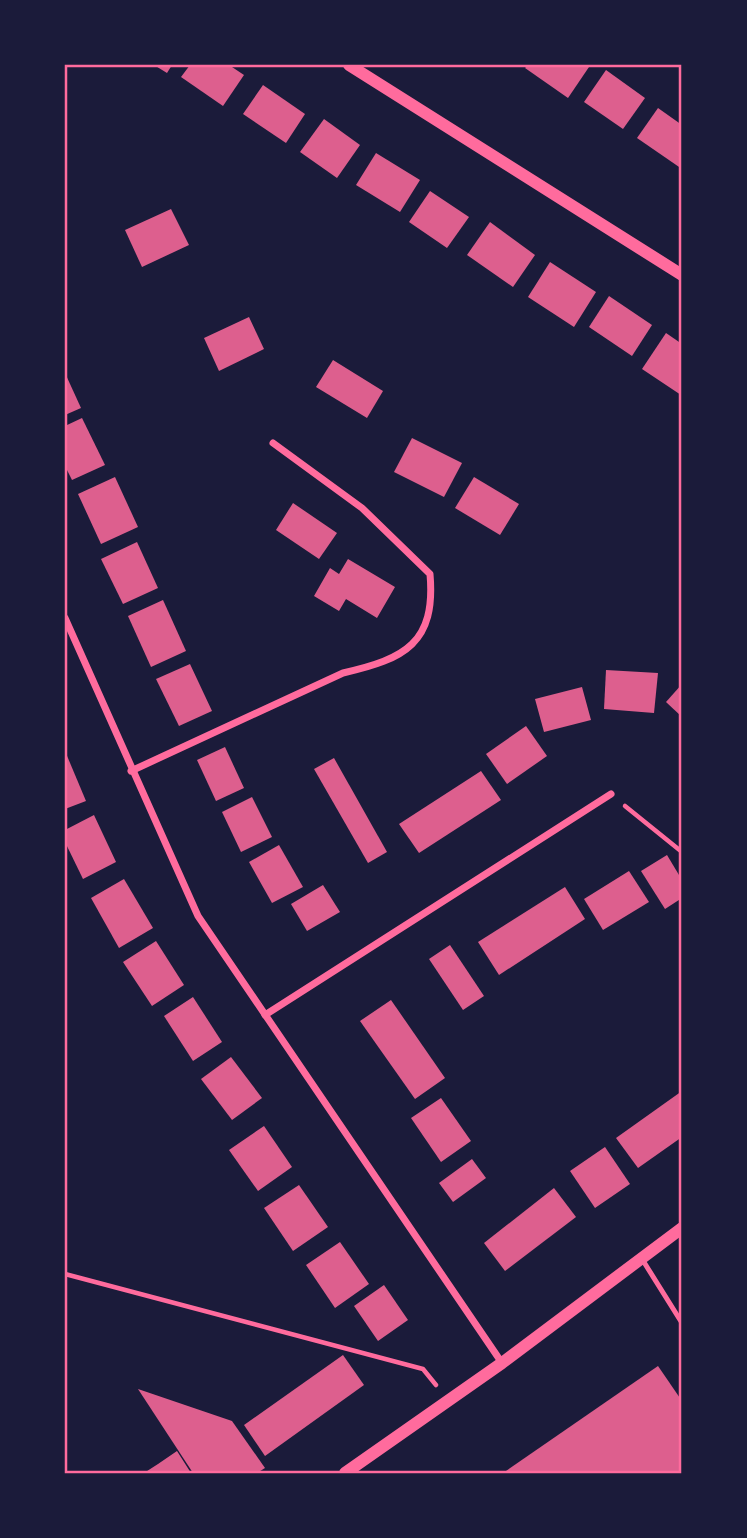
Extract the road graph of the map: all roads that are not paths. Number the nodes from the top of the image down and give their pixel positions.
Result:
1 (349, 65) edge
2 (682, 275) edge
3 (273, 443) dead end
4 (65, 618) edge
5 (131, 771) junction
6 (611, 794) road end
7 (265, 1015) junction
8 (682, 1228) edge
9 (642, 1259) junction
10 (682, 1323) edge
11 (502, 1363) junction
12 (345, 1473) edge

1 - 2 street
3 - 5 street
4 - 5 street
5 - 7 street
6 - 7 street
7 - 11 street
8 - 9 street
9 - 10 lane
9 - 11 street
11 - 12 street

